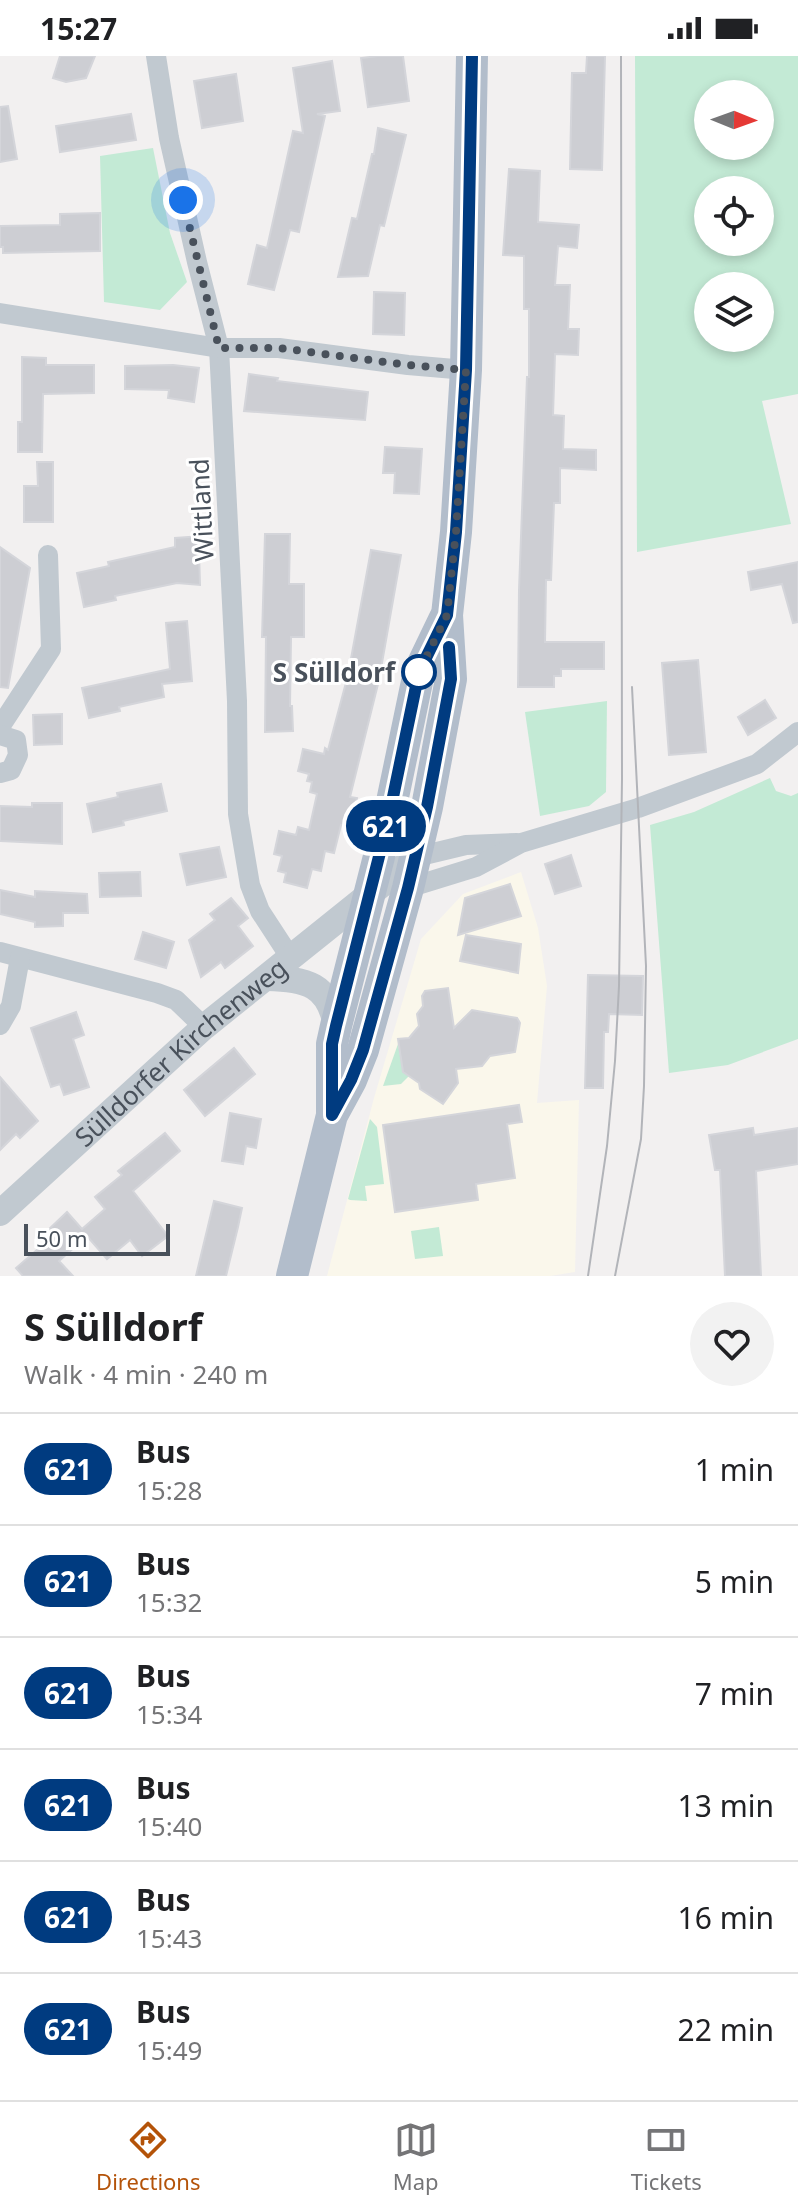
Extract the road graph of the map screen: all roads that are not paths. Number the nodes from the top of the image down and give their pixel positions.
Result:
1 (156, 56) edge
2 (472, 56) edge
3 (0, 313) edge
4 (219, 348) junction
5 (466, 370) junction
6 (48, 555) dead end
7 (447, 615) junction
8 (0, 727) edge
9 (798, 733) edge
10 (0, 735) edge
11 (0, 773) edge
12 (521, 843) junction
13 (416, 857) junction
14 (408, 888) junction
15 (367, 898) junction
16 (10, 955) edge
17 (290, 957) junction
18 (267, 978) junction
19 (0, 1025) edge
20 (336, 1026) junction
21 (204, 1027) junction
22 (332, 1115) junction
23 (0, 1213) edge
24 (292, 1276) edge

1 - 4 street, Wittland
2 - 5 main road
3 - 4 street
4 - 5 street
4 - 17 street, Wittland
5 - 7 main road
6 - 8 street
7 - 13 main road
7 - 15 main road
9 - 12 street, Sülldorfer Kirchenweg
10 - 11 street
12 - 13 street, Sülldorfer Kirchenweg
12 - 14 street, Sülldorfer Kirchenweg
13 - 14 main road
13 - 15 street, Sülldorfer Kirchenweg
14 - 15 street, Sülldorfer Kirchenweg
14 - 22 main road
15 - 17 street, Sülldorfer Kirchenweg
15 - 20 main road
16 - 19 street
16 - 21 street
17 - 18 street, Sülldorfer Kirchenweg
18 - 20 street
18 - 21 street, Sülldorfer Kirchenweg
20 - 22 main road
21 - 23 street, Sülldorfer Kirchenweg
22 - 24 main road

